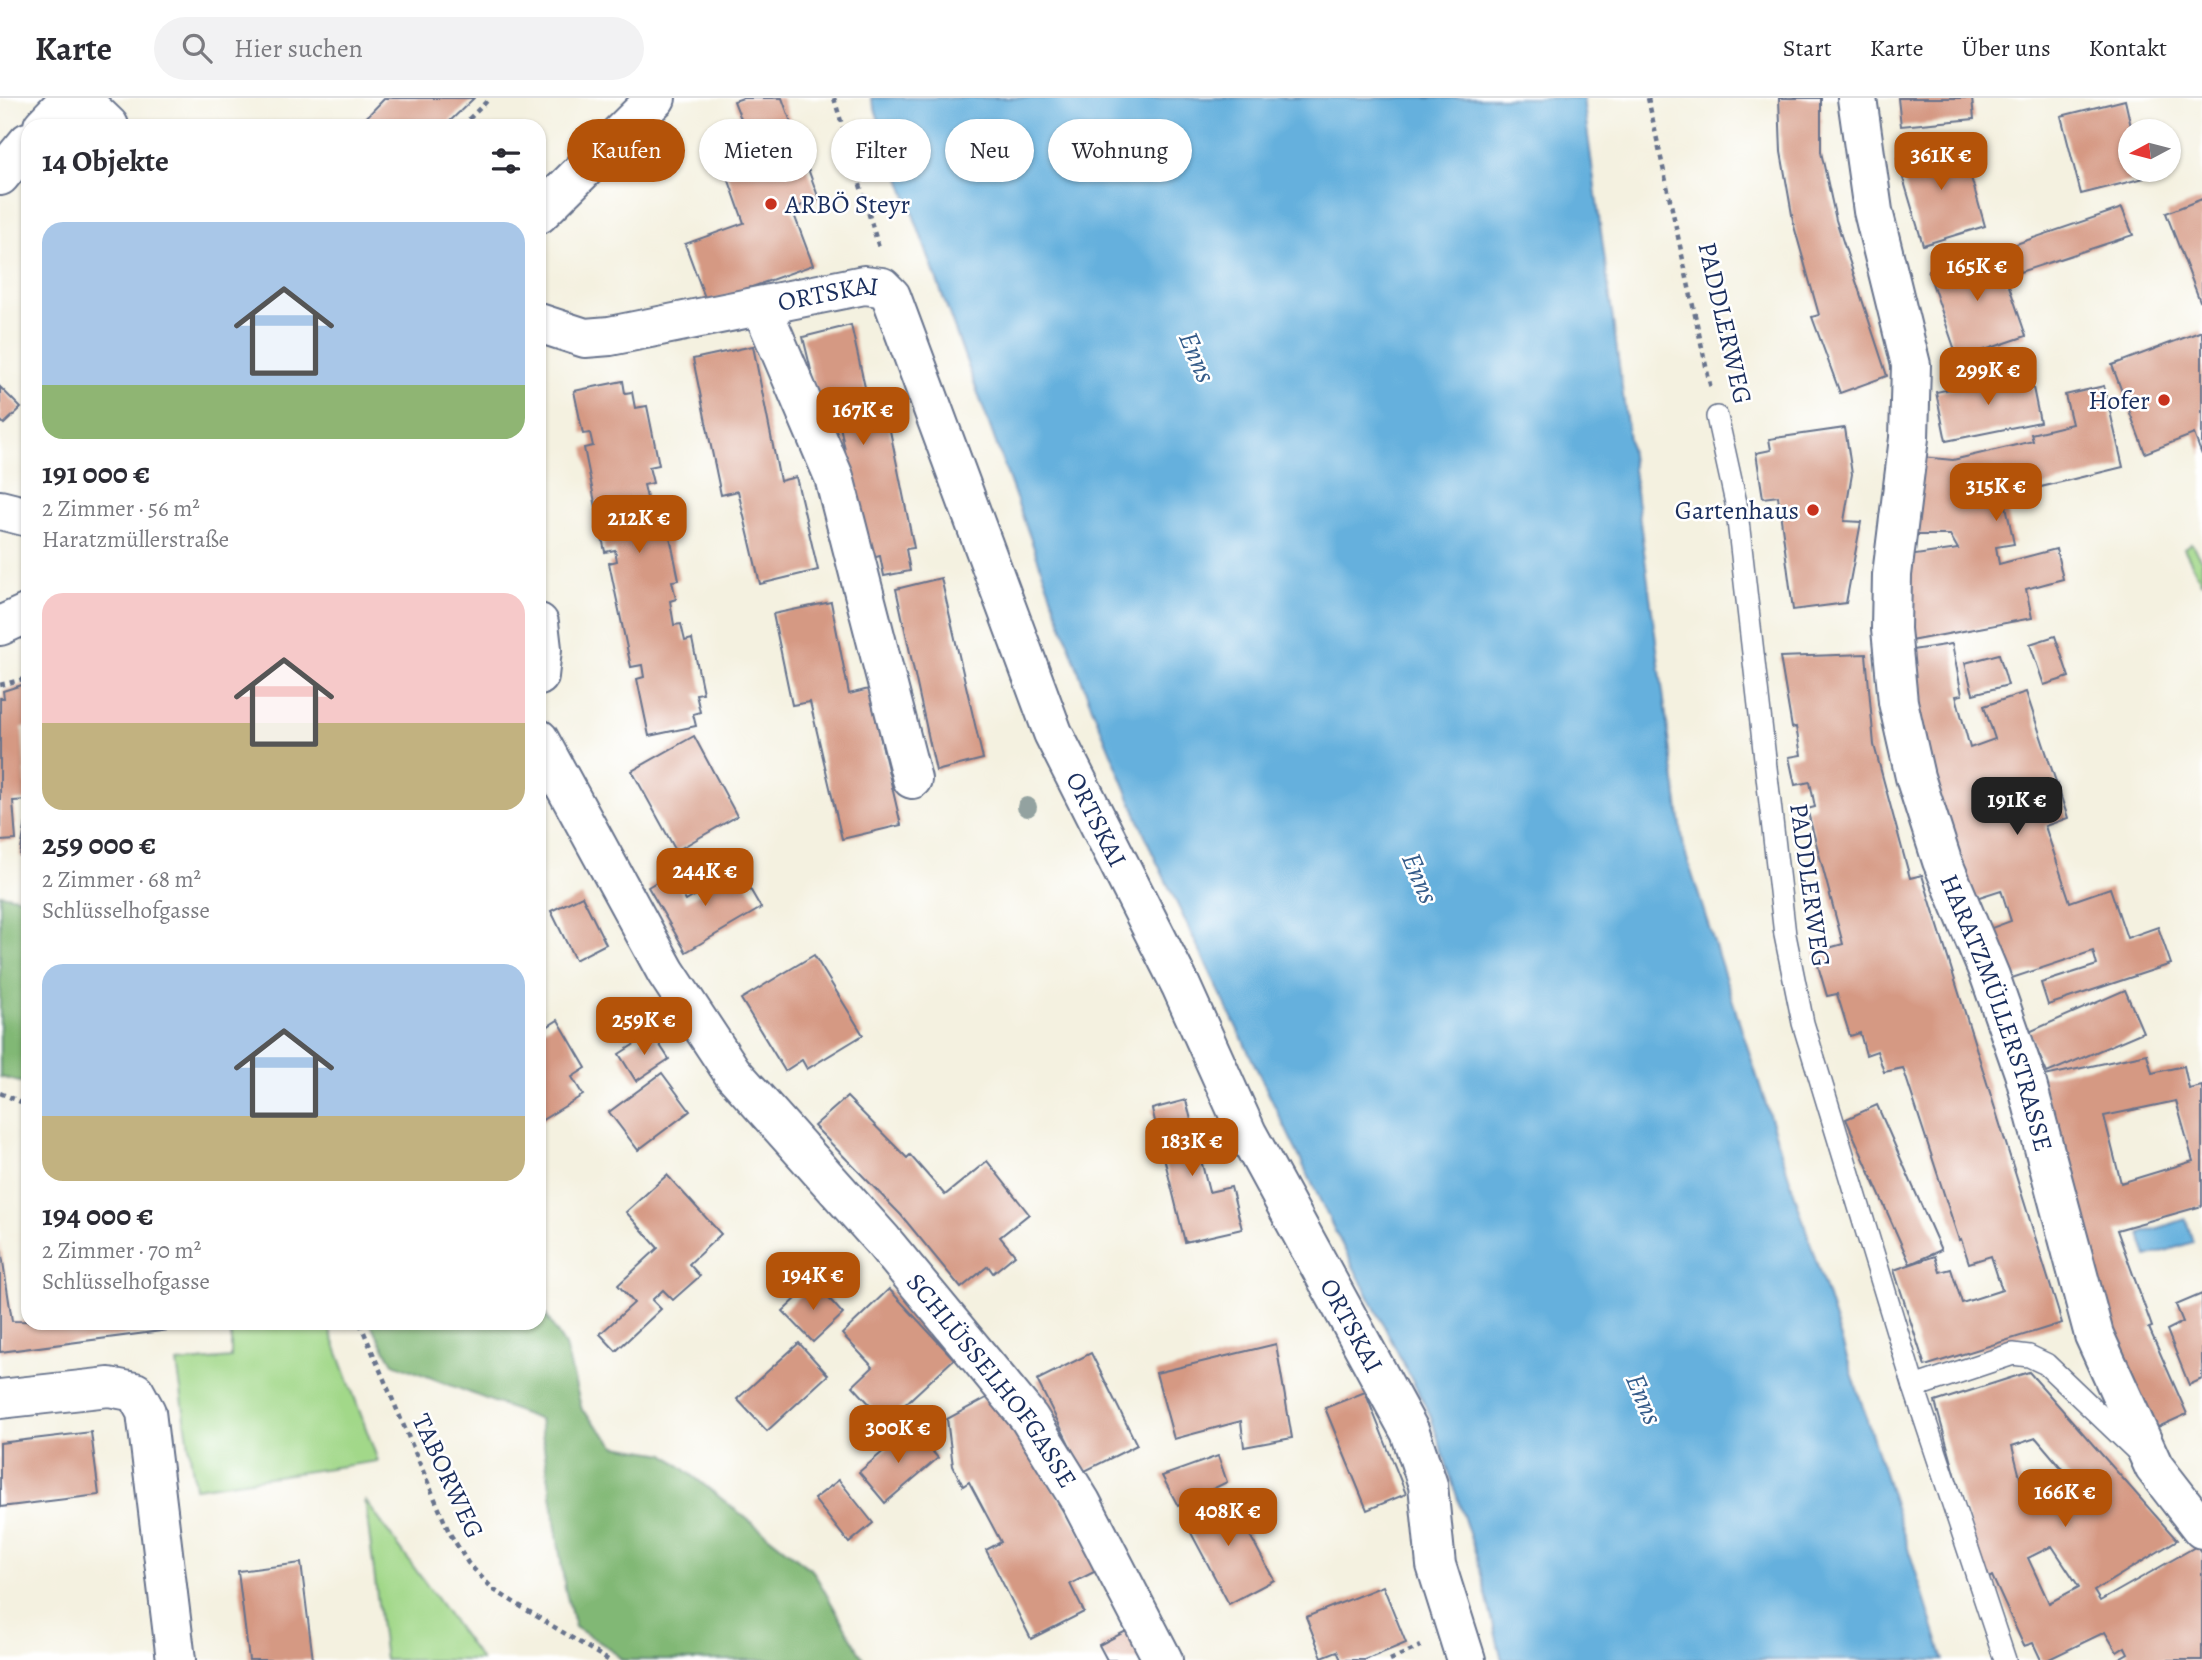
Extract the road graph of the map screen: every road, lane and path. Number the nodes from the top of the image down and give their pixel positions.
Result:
1 (70, 98) edge
2 (79, 98) edge
3 (490, 98) edge
4 (656, 98) edge
5 (834, 98) edge
6 (1648, 98) edge
7 (1857, 98) edge
8 (50, 119) edge
9 (102, 119) edge
10 (469, 119) edge
11 (21, 150) edge
12 (0, 176) edge
13 (546, 207) edge
14 (882, 287) junction
15 (761, 306) junction
16 (546, 325) edge
17 (1717, 417) joint
18 (0, 510) edge
19 (21, 515) edge
20 (21, 616) edge
21 (0, 626) edge
22 (21, 680) edge
23 (0, 685) edge
24 (546, 752) edge
25 (912, 779) dead end
26 (0, 1093) edge
27 (21, 1102) edge
28 (363, 1330) edge
29 (1914, 1387) junction
30 (0, 1399) edge
31 (2154, 1467) junction
32 (2202, 1529) edge
33 (176, 1660) edge
34 (608, 1660) edge
35 (1163, 1660) edge
36 (1466, 1660) edge
37 (2005, 1660) edge

1 - 8 street
2 - 9 street
3 - 10 path
4 - 13 street
5 - 14 path
6 - 17 path, PADDLERWEG
7 - 31 street, HARATZMÜLLERSTRASSE
11 - 12 street
14 - 15 street, ORTSKAI
14 - 36 street, ORTSKAI
15 - 16 street, ORTSKAI
15 - 25 street
17 - 29 lane, PADDLERWEG
18 - 19 street
20 - 21 street
22 - 23 path
24 - 35 street, SCHLÜSSELHOFGASSE
26 - 27 path
28 - 34 path, TABORWEG
29 - 31 lane
29 - 37 lane, PADDLERWEG
30 - 33 street
31 - 32 street, HARATZMÜLLERSTRASSE

